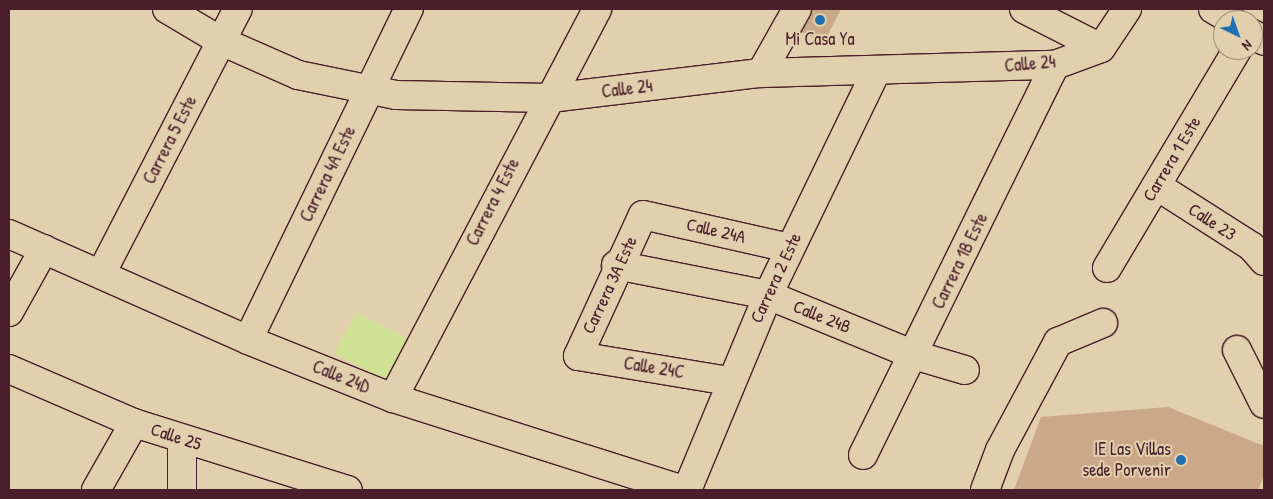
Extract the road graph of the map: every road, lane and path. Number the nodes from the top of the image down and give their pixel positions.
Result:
1 (167, 9) edge
2 (238, 9) edge
3 (409, 9) edge
4 (597, 9) edge
5 (797, 9) edge
6 (1024, 9) edge
7 (1127, 9) edge
8 (221, 40) junction
9 (1101, 48) junction
10 (1231, 60) edge
11 (1054, 65) junction
12 (876, 72) junction
13 (760, 73) junction
14 (368, 91) junction
15 (550, 98) junction
16 (1157, 186) junction
17 (644, 215) joint
18 (9, 234) edge
19 (1260, 247) edge
20 (789, 248) junction
21 (44, 249) junction
22 (616, 265) junction
23 (1107, 268) dead end
24 (102, 272) junction
25 (768, 295) junction
26 (9, 312) edge
27 (1103, 324) dead end
28 (248, 340) junction
29 (1237, 350) dead end
30 (914, 355) junction
31 (578, 356) joint
32 (9, 368) edge
33 (965, 370) dead end
34 (729, 381) junction
35 (393, 398) junction
36 (1264, 404) edge
37 (134, 423) junction
38 (182, 440) junction
39 (863, 455) dead end
40 (96, 490) edge
41 (182, 490) edge
42 (348, 490) edge
43 (685, 490) edge
44 (985, 490) edge

1 - 8 street, Calle 24
2 - 8 street, Carrera 5 Este
3 - 14 street, Carrera 4A Este
4 - 15 street, Carrera 4 Este
5 - 13 street
6 - 9 street
7 - 9 street
8 - 14 street, Calle 24
8 - 24 street, Carrera 5 Este
9 - 11 street, Calle 24
10 - 16 street, Carrera 1 Este
11 - 12 street, Calle 24
11 - 30 street, Carrera 1B Este
12 - 13 street, Calle 24
12 - 20 street, Carrera 2 Este
13 - 15 street, Calle 24
14 - 15 street, Calle 24
14 - 28 street, Carrera 4A Este
15 - 35 street, Carrera 4 Este
16 - 19 street, Calle 23
16 - 23 street, Carrera 1 Este
17 - 20 street, Calle 24A
17 - 22 street, Carrera 3A Este
18 - 21 street, Calle 24D
20 - 25 street, Carrera 2 Este
21 - 24 street, Calle 24D
21 - 26 street
22 - 25 street, Calle 24B
22 - 31 street, Carrera 3A Este
24 - 28 street, Calle 24D
25 - 30 street, Calle 24B
25 - 34 street, Carrera 2 Este
27 - 44 street
28 - 35 street, Calle 24D
29 - 36 street
30 - 33 street, Calle 24B
30 - 39 street, Carrera 1B Este
31 - 34 street, Calle 24C
32 - 37 street, Calle 25
34 - 43 street, Carrera 2 Este
35 - 43 street, Calle 24D
37 - 38 street, Calle 25
37 - 40 street
38 - 41 street
38 - 42 street, Calle 25

